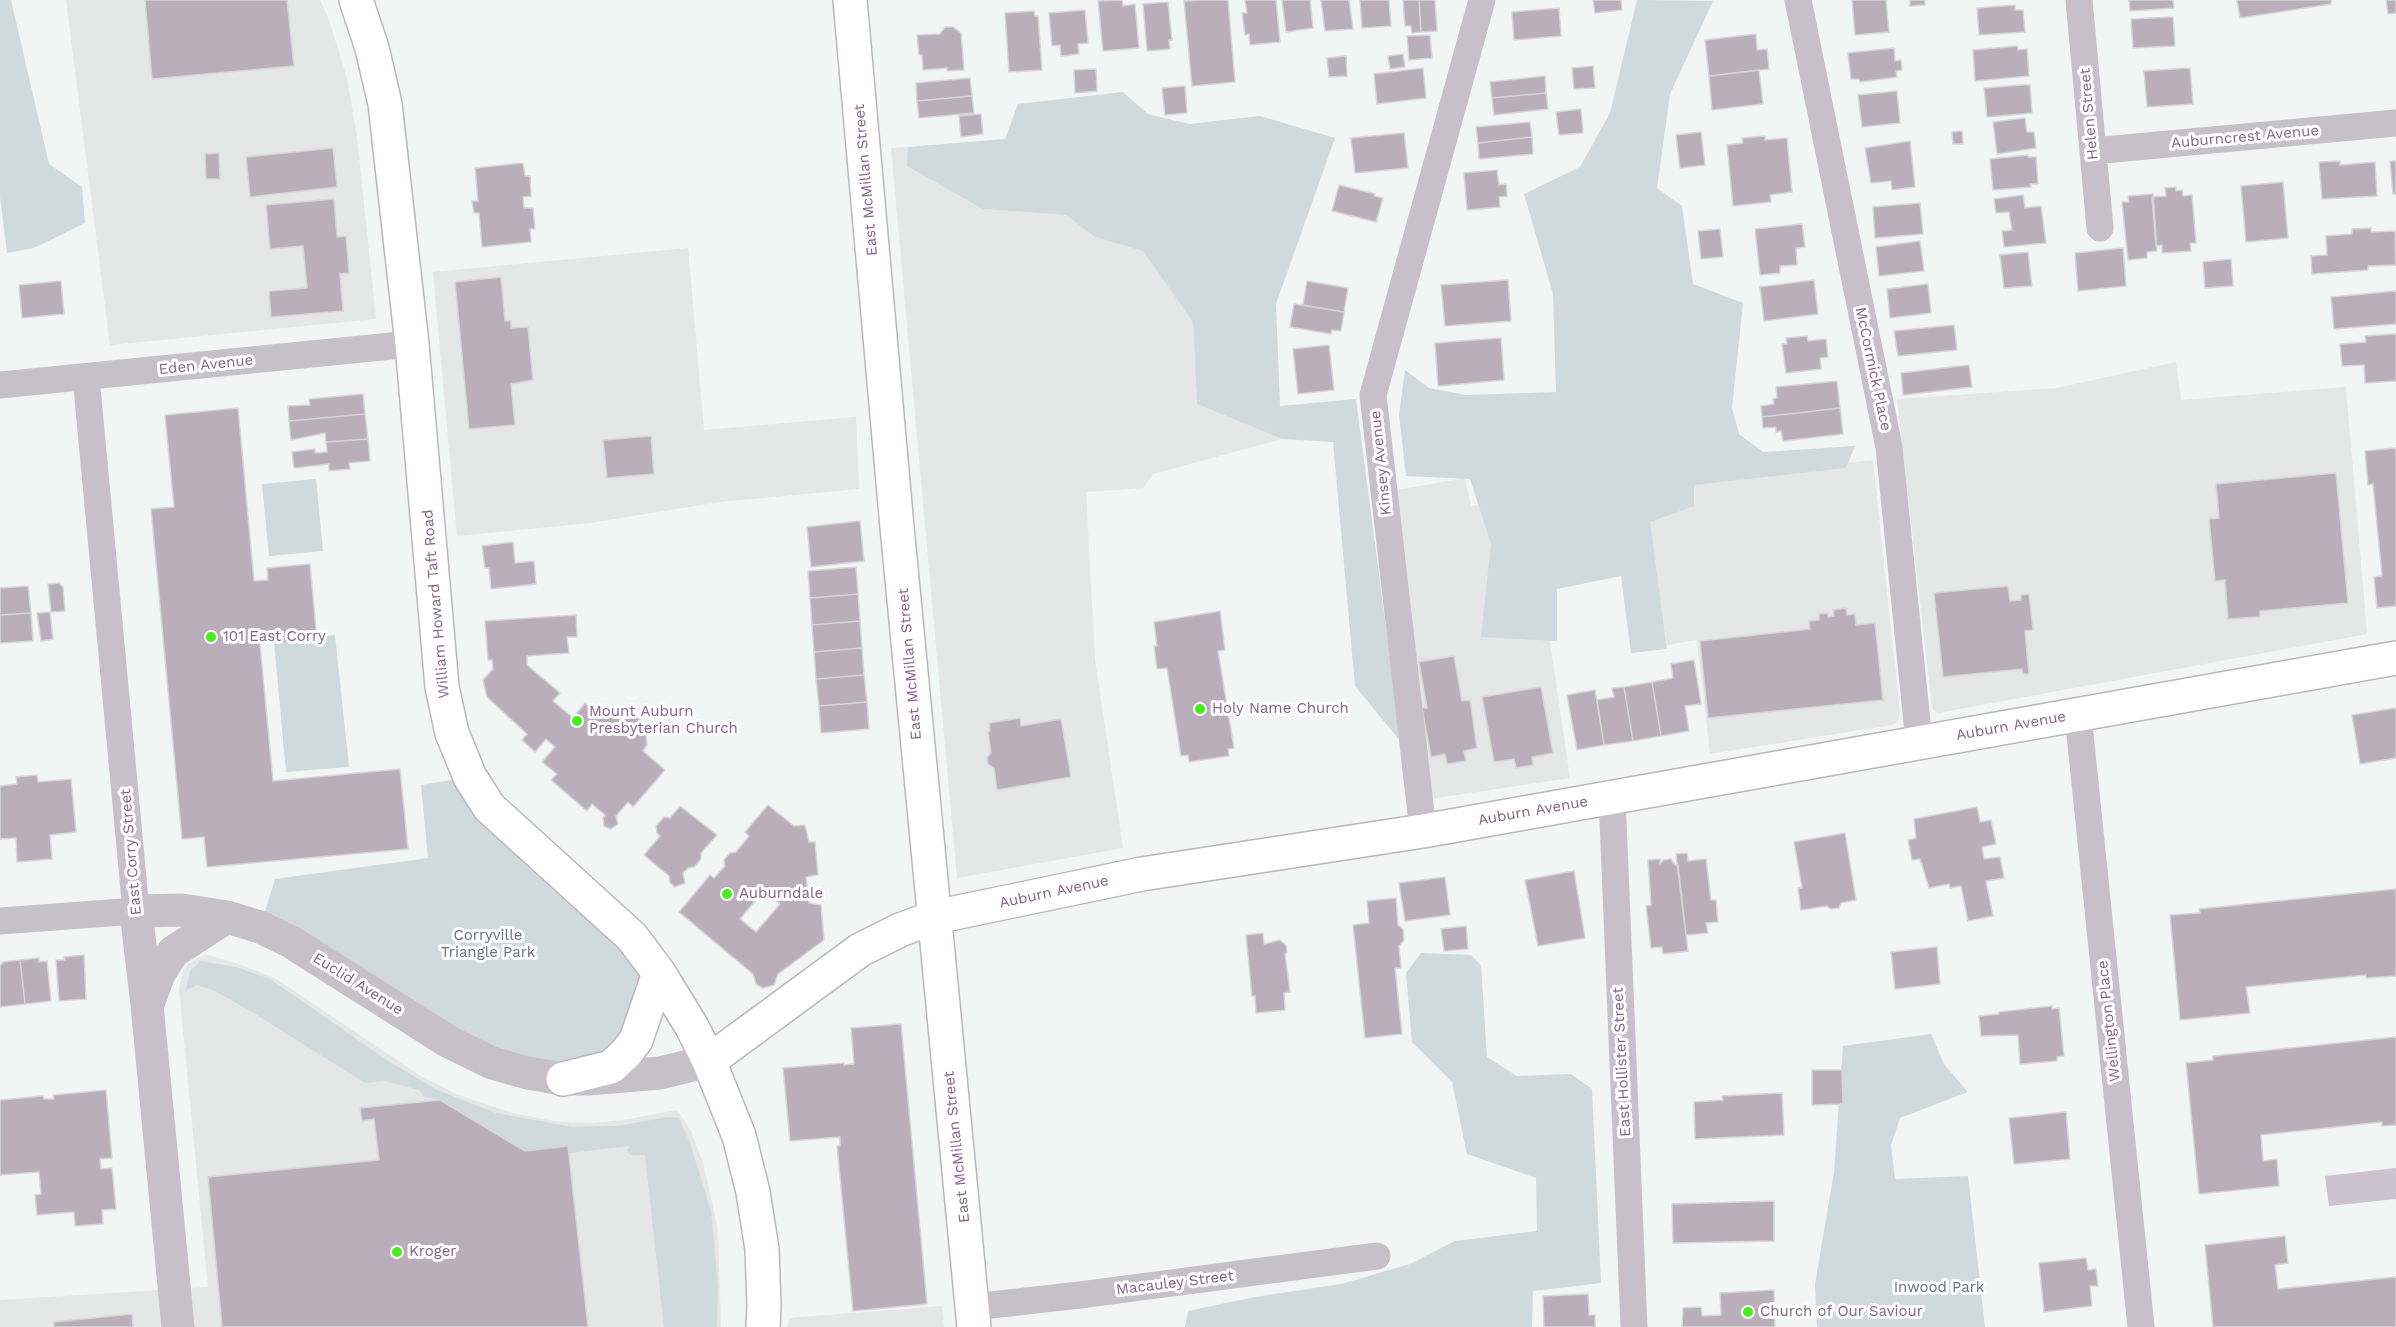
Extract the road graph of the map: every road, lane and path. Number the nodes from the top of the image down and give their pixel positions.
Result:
1 (356, 0) edge
2 (850, 0) edge
3 (1482, 0) edge
4 (1798, 0) edge
5 (2079, 0) edge
6 (2396, 123) edge
7 (2093, 152) junction
8 (2100, 228) dead end
9 (412, 344) junction
10 (86, 378) junction
11 (0, 385) edge
12 (2396, 658) edge
13 (2078, 715) junction
14 (1919, 742) junction
15 (1612, 797) junction
16 (1423, 831) junction
17 (136, 911) junction
18 (227, 917) junction
19 (935, 917) junction
20 (0, 921) edge
21 (659, 973) junction
22 (147, 1005) junction
23 (710, 1061) junction
24 (563, 1079) junction
25 (1377, 1256) dead end
26 (973, 1317) edge
27 (178, 1327) edge
28 (763, 1327) edge
29 (1634, 1327) edge
30 (2141, 1327) edge

1 - 9 main road, William Howard Taft Road
2 - 19 main road, East McMillan Street
3 - 16 street, Kinsey Avenue
4 - 14 street, McCormick Place
5 - 7 street, Helen Street
6 - 7 street, Auburncrest Avenue
7 - 8 street, Helen Street
9 - 10 street, Eden Avenue
9 - 21 main road, William Howard Taft Road
10 - 11 street, Eden Avenue
10 - 17 street, East Corry Street
12 - 13 main road, Auburn Avenue
13 - 14 main road, Auburn Avenue
13 - 30 street, Wellington Place
14 - 15 main road, Auburn Avenue
15 - 16 main road, Auburn Avenue
15 - 29 street, East Hollister Street
16 - 19 main road, Auburn Avenue
17 - 18 street, Euclid Avenue
17 - 20 street, Euclid Avenue
17 - 22 street, East Corry Street
18 - 22 street
18 - 24 street, Euclid Avenue
19 - 23 main road, Auburn Avenue
19 - 26 main road, East McMillan Street
21 - 23 main road, William Howard Taft Road
21 - 24 main road
22 - 27 street, East Corry Street
23 - 24 street, Euclid Avenue
23 - 28 main road, William Howard Taft Road
25 - 26 street, Macauley Street

